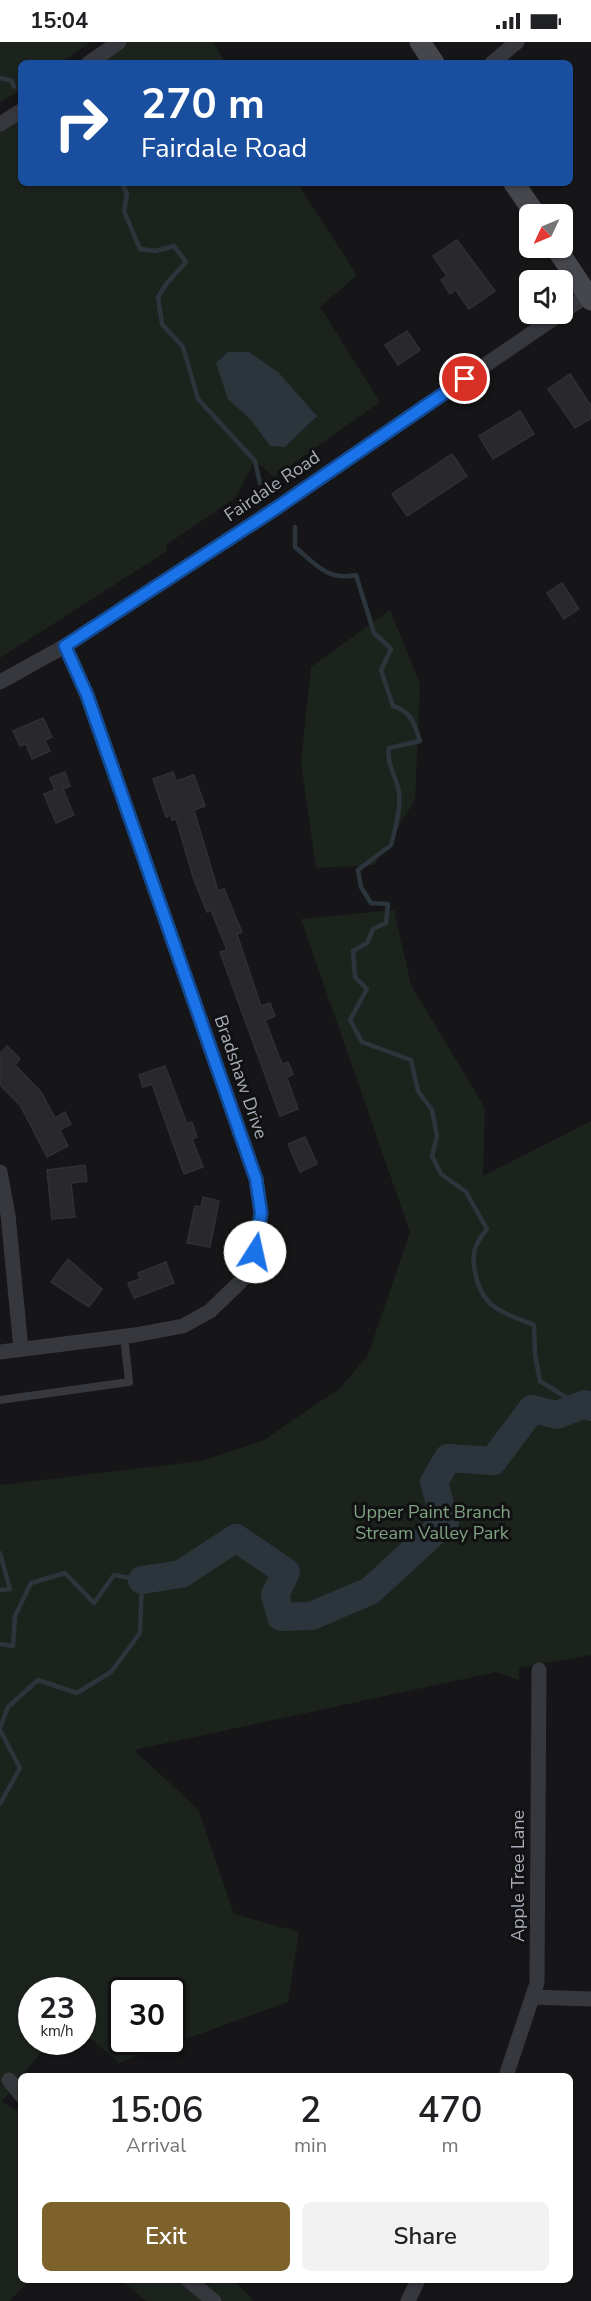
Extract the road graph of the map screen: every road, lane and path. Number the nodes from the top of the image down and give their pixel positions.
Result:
1 (119, 42) edge
2 (420, 42) edge
3 (517, 42) edge
4 (93, 60) edge
5 (432, 60) edge
6 (496, 60) edge
7 (18, 113) edge
8 (0, 124) edge
9 (516, 186) edge
10 (528, 204) edge
11 (563, 258) edge
12 (589, 297) edge
13 (573, 306) edge
14 (545, 324) edge
15 (65, 646) junction
16 (0, 682) edge
17 (0, 1172) edge
18 (124, 1336) junction
19 (21, 1349) junction
20 (0, 1352) edge
21 (0, 1400) edge
22 (539, 1670) dead end
23 (532, 1997) junction
24 (591, 1999) edge
25 (507, 2073) edge
26 (9, 2080) dead end
27 (18, 2091) edge
28 (192, 2283) edge
29 (417, 2283) edge
30 (214, 2301) edge
31 (408, 2301) edge

1 - 4 street
2 - 5 main road
3 - 6 street
7 - 8 street
9 - 10 main road
11 - 12 main road
12 - 13 street, Fairdale Road
14 - 15 street, Fairdale Road
15 - 16 street, Fairdale Road
15 - 18 street, Bradshaw Drive
17 - 19 street
18 - 19 street, Bradshaw Drive
18 - 21 lane
19 - 20 street, Bradshaw Drive
22 - 23 street, Apple Tree Lane
23 - 24 street
23 - 25 street, Apple Tree Lane
26 - 27 street
28 - 30 street
29 - 31 street

